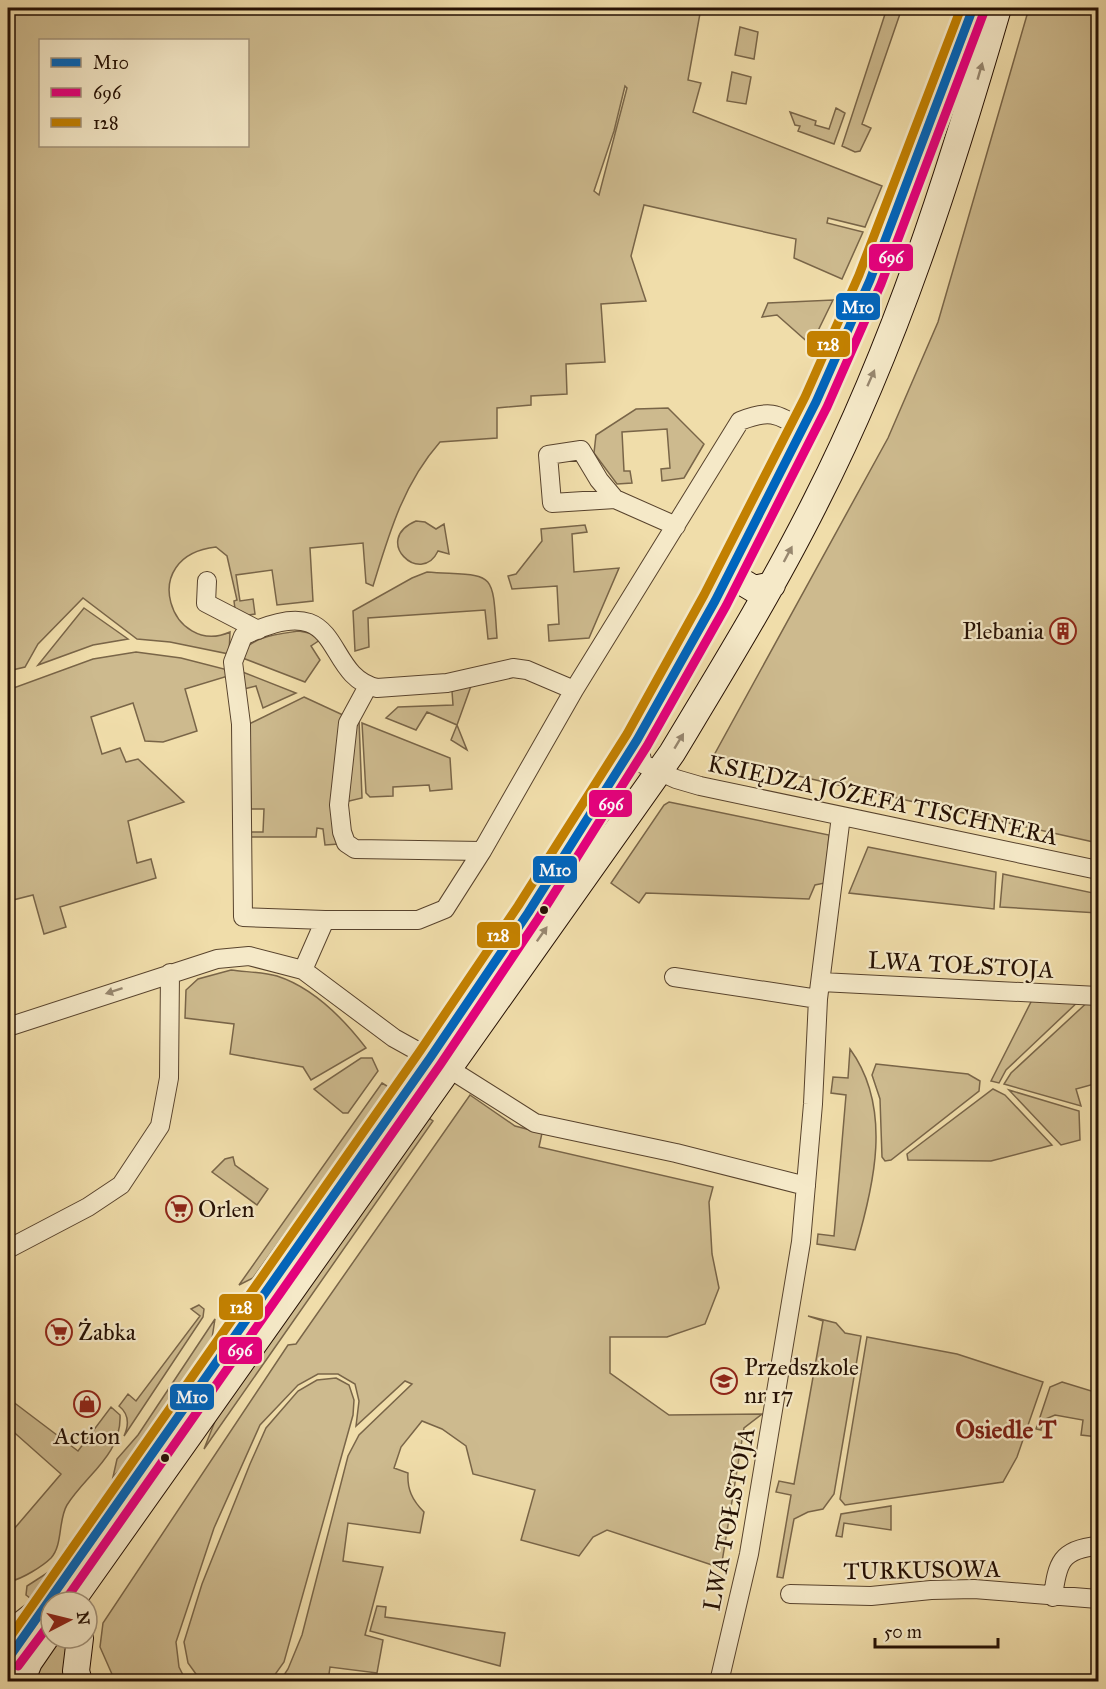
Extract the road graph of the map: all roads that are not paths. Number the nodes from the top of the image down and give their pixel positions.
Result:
1 (973, 8) edge
2 (998, 8) edge
3 (802, 430) junction
4 (615, 499) dead end
5 (675, 526) junction
6 (734, 563) junction
7 (207, 581) dead end
8 (772, 585) junction
9 (258, 630) junction
10 (696, 635) junction
11 (732, 654) junction
12 (368, 686) junction
13 (574, 690) junction
14 (637, 740) junction
15 (658, 772) junction
16 (841, 816) junction
17 (482, 851) junction
18 (1098, 870) edge
19 (325, 920) junction
20 (303, 970) junction
21 (170, 973) junction
22 (674, 977) dead end
23 (820, 990) junction
24 (1098, 996) edge
25 (8, 1026) edge
26 (439, 1063) junction
27 (806, 1186) junction
28 (8, 1249) edge
29 (1098, 1546) edge
30 (98, 1565) junction
31 (68, 1590) edge
32 (71, 1590) edge
33 (92, 1590) edge
34 (790, 1594) dead end
35 (1053, 1597) junction
36 (1098, 1599) edge
37 (39, 1612) edge
38 (39, 1619) edge
39 (8, 1630) edge
40 (39, 1647) edge
41 (79, 1650) edge
42 (8, 1659) edge
43 (8, 1679) edge
44 (11, 1682) edge
45 (21, 1682) edge
46 (79, 1682) edge
47 (719, 1682) edge

1 - 3 street
8 -> 2 street
3 - 5 street
3 - 6 street
4 - 5 street
5 - 13 street
6 - 8 street
6 - 10 street
7 - 9 street
8 - 11 street
9 - 12 street
9 - 19 street
10 - 11 street
10 - 14 street
15 -> 11 street
12 - 13 street
12 - 17 street
13 - 17 street
14 - 15 street
14 - 26 street
15 - 16 street, KSIĘDZA JÓZEFA TISCHNERA
26 -> 15 street
16 - 18 street, KSIĘDZA JÓZEFA TISCHNERA
16 - 23 street, LWA TOŁSTOJA
17 - 19 street
19 - 20 street
20 - 21 street
20 - 26 street
21 -> 25 street
21 - 28 street
22 - 23 street, LWA TOŁSTOJA
23 - 24 street, LWA TOŁSTOJA
23 - 27 street, LWA TOŁSTOJA
26 - 27 street
26 - 30 street
26 - 31 street
27 - 47 street, LWA TOŁSTOJA
29 - 35 street
30 - 32 street
30 - 33 street
34 - 35 street, TURKUSOWA
35 - 36 street, TURKUSOWA
37 - 39 street
38 - 42 street
40 - 45 street
41 - 46 street
43 - 44 street

